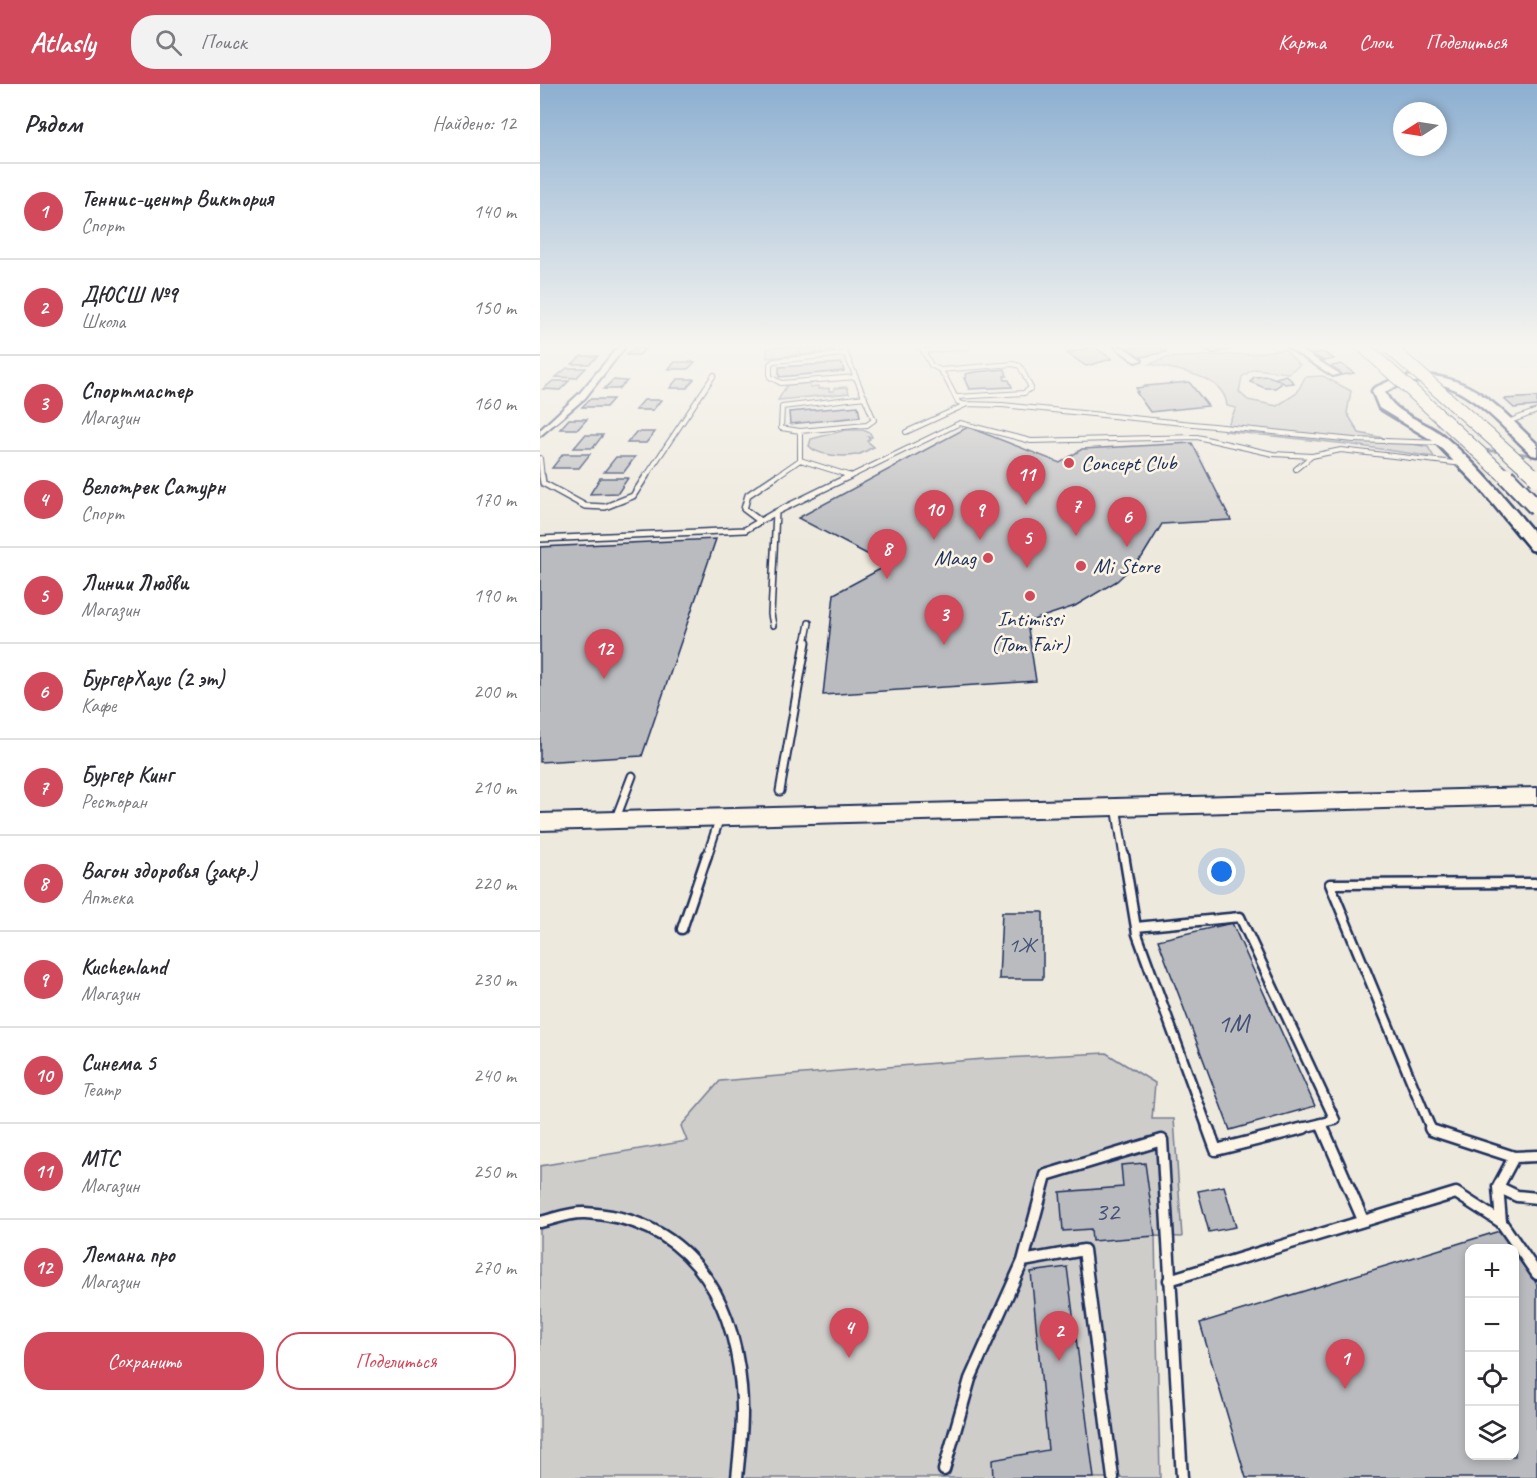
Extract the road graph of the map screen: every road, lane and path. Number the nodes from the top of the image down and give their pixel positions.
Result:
1 (564, 412) edge
2 (689, 412) edge
3 (780, 412) edge
4 (871, 412) edge
5 (950, 412) edge
6 (1073, 412) edge
7 (1395, 412) edge
8 (1437, 412) edge
9 (1464, 412) edge
10 (1492, 412) edge
11 (1534, 412) edge
12 (1505, 423) junction
13 (800, 432) junction
14 (906, 432) dead end
15 (540, 434) edge
16 (1443, 443) junction
17 (1535, 450) edge
18 (1312, 456) junction
19 (540, 458) edge
20 (800, 460) junction
21 (1465, 464) junction
22 (1296, 469) dead end
23 (851, 476) junction
24 (1537, 478) edge
25 (1537, 508) edge
26 (776, 512) junction
27 (760, 521) junction
28 (540, 539) edge
29 (1537, 546) edge
30 (809, 623) dead end
31 (774, 625) dead end
32 (632, 776) dead end
33 (780, 791) dead end
34 (1537, 795) edge
35 (1116, 806) junction
36 (720, 817) junction
37 (615, 820) junction
38 (540, 822) edge
39 (1537, 883) edge
40 (1136, 927) junction
41 (682, 929) dead end
42 (1321, 1123) junction
43 (1514, 1156) junction
44 (1537, 1156) edge
45 (1498, 1187) junction
46 (1537, 1198) edge
47 (1363, 1220) junction
48 (1501, 1221) junction
49 (540, 1222) edge
50 (1023, 1261) junction
51 (1537, 1274) edge
52 (1169, 1280) junction
53 (944, 1470) dead end
54 (737, 1478) edge
55 (1113, 1478) edge
56 (1182, 1478) edge

1 - 15 street
2 - 19 lane
3 - 13 lane
4 - 13 lane
5 - 14 lane
6 - 16 lane
7 - 16 main road
8 - 25 main road, bridge
9 - 24 main road, bridge
10 - 12 main road
11 - 12 lane
12 - 17 main road
13 - 20 lane
16 - 21 main road
18 - 21 lane
18 - 22 lane
18 - 23 lane
20 - 23 lane
20 - 27 lane
21 - 29 main road
23 - 26 lane
26 - 27 lane
26 - 31 lane
27 - 28 lane
30 - 33 lane
32 - 37 lane
34 - 35 street
35 - 36 street
35 - 40 lane
36 - 37 street
36 - 41 lane
37 - 38 street
39 - 43 lane
40 - 42 lane
40 - 42 lane
42 - 47 lane
43 - 44 lane
43 - 45 lane
45 - 46 lane
45 - 48 lane
47 - 48 lane
47 - 52 lane
48 - 51 lane
49 - 54 lane
50 - 52 lane
50 - 53 lane
50 - 55 lane
52 - 56 lane

